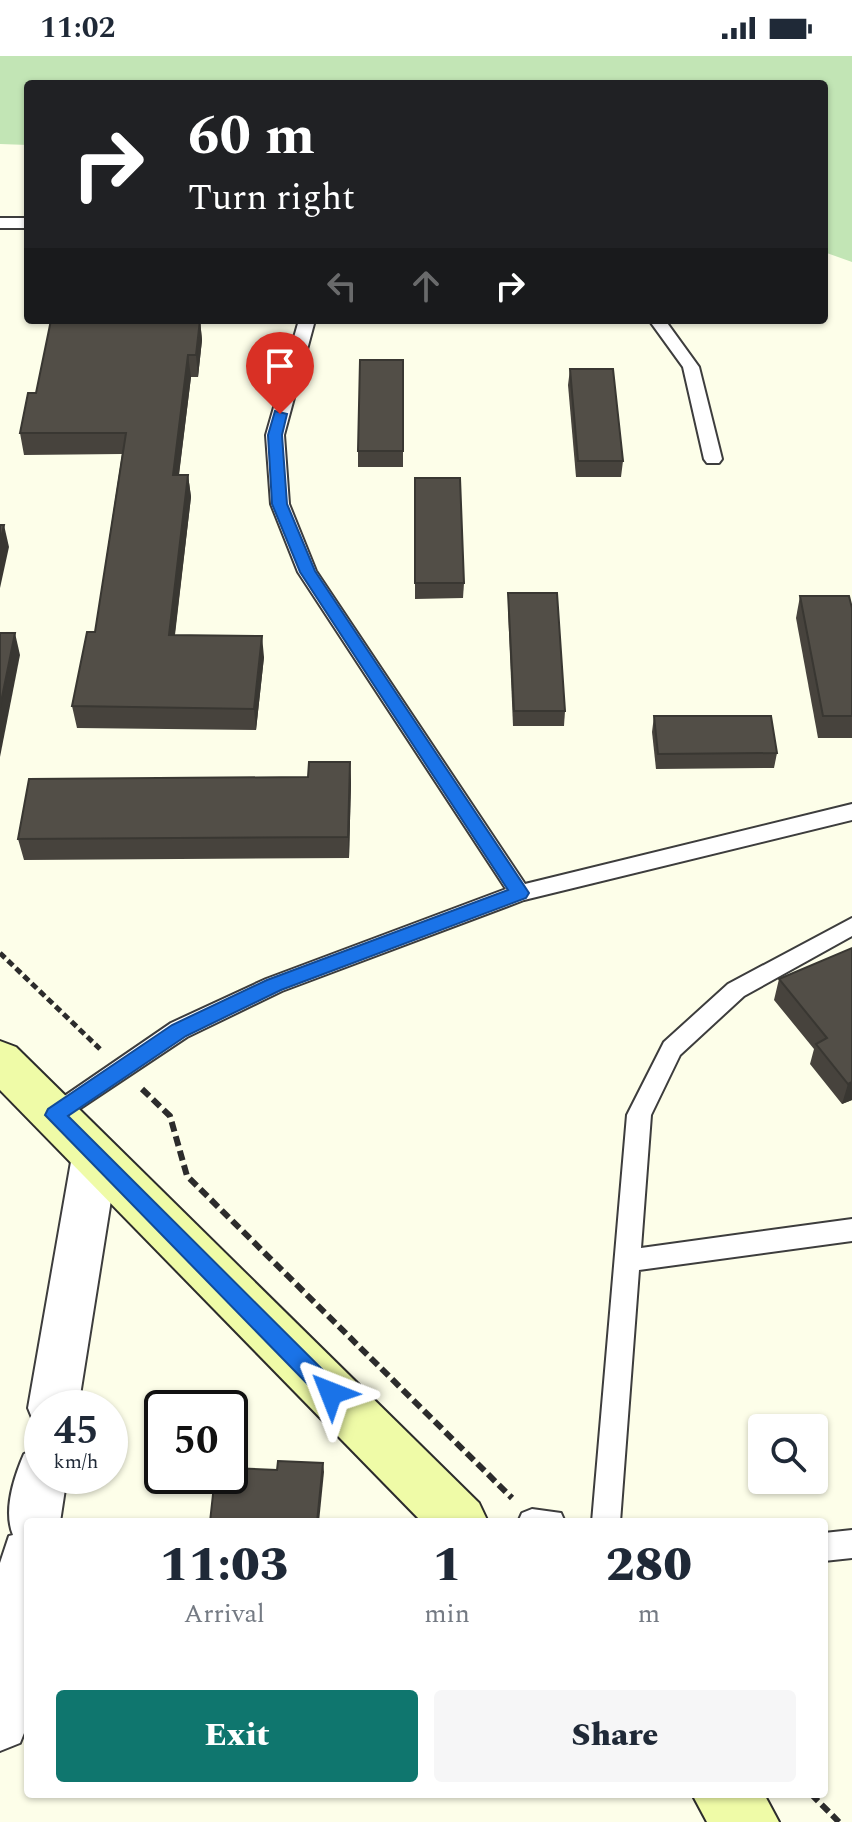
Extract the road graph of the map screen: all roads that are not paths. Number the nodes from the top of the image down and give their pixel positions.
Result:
1 (0, 223) edge
2 (24, 223) edge
3 (306, 324) edge
4 (660, 324) edge
5 (713, 459) dead end
6 (852, 812) edge
7 (520, 893) junction
8 (852, 926) edge
9 (0, 1060) edge
10 (55, 1115) junction
11 (95, 1156) junction
12 (852, 1230) edge
13 (625, 1261) junction
14 (56, 1390) edge
15 (38, 1494) edge
16 (35, 1518) edge
17 (456, 1518) edge
18 (606, 1518) edge
19 (852, 1544) edge
20 (828, 1547) edge
21 (24, 1579) edge
22 (0, 1723) edge
23 (726, 1798) edge
24 (749, 1822) edge

1 - 2 lane
3 - 7 lane
4 - 5 lane
6 - 7 lane
7 - 10 lane
8 - 13 lane
9 - 10 main road
10 - 11 main road
11 - 14 street
11 - 17 main road
12 - 13 lane
13 - 18 lane
15 - 16 street
19 - 20 lane
21 - 22 street
23 - 24 main road

